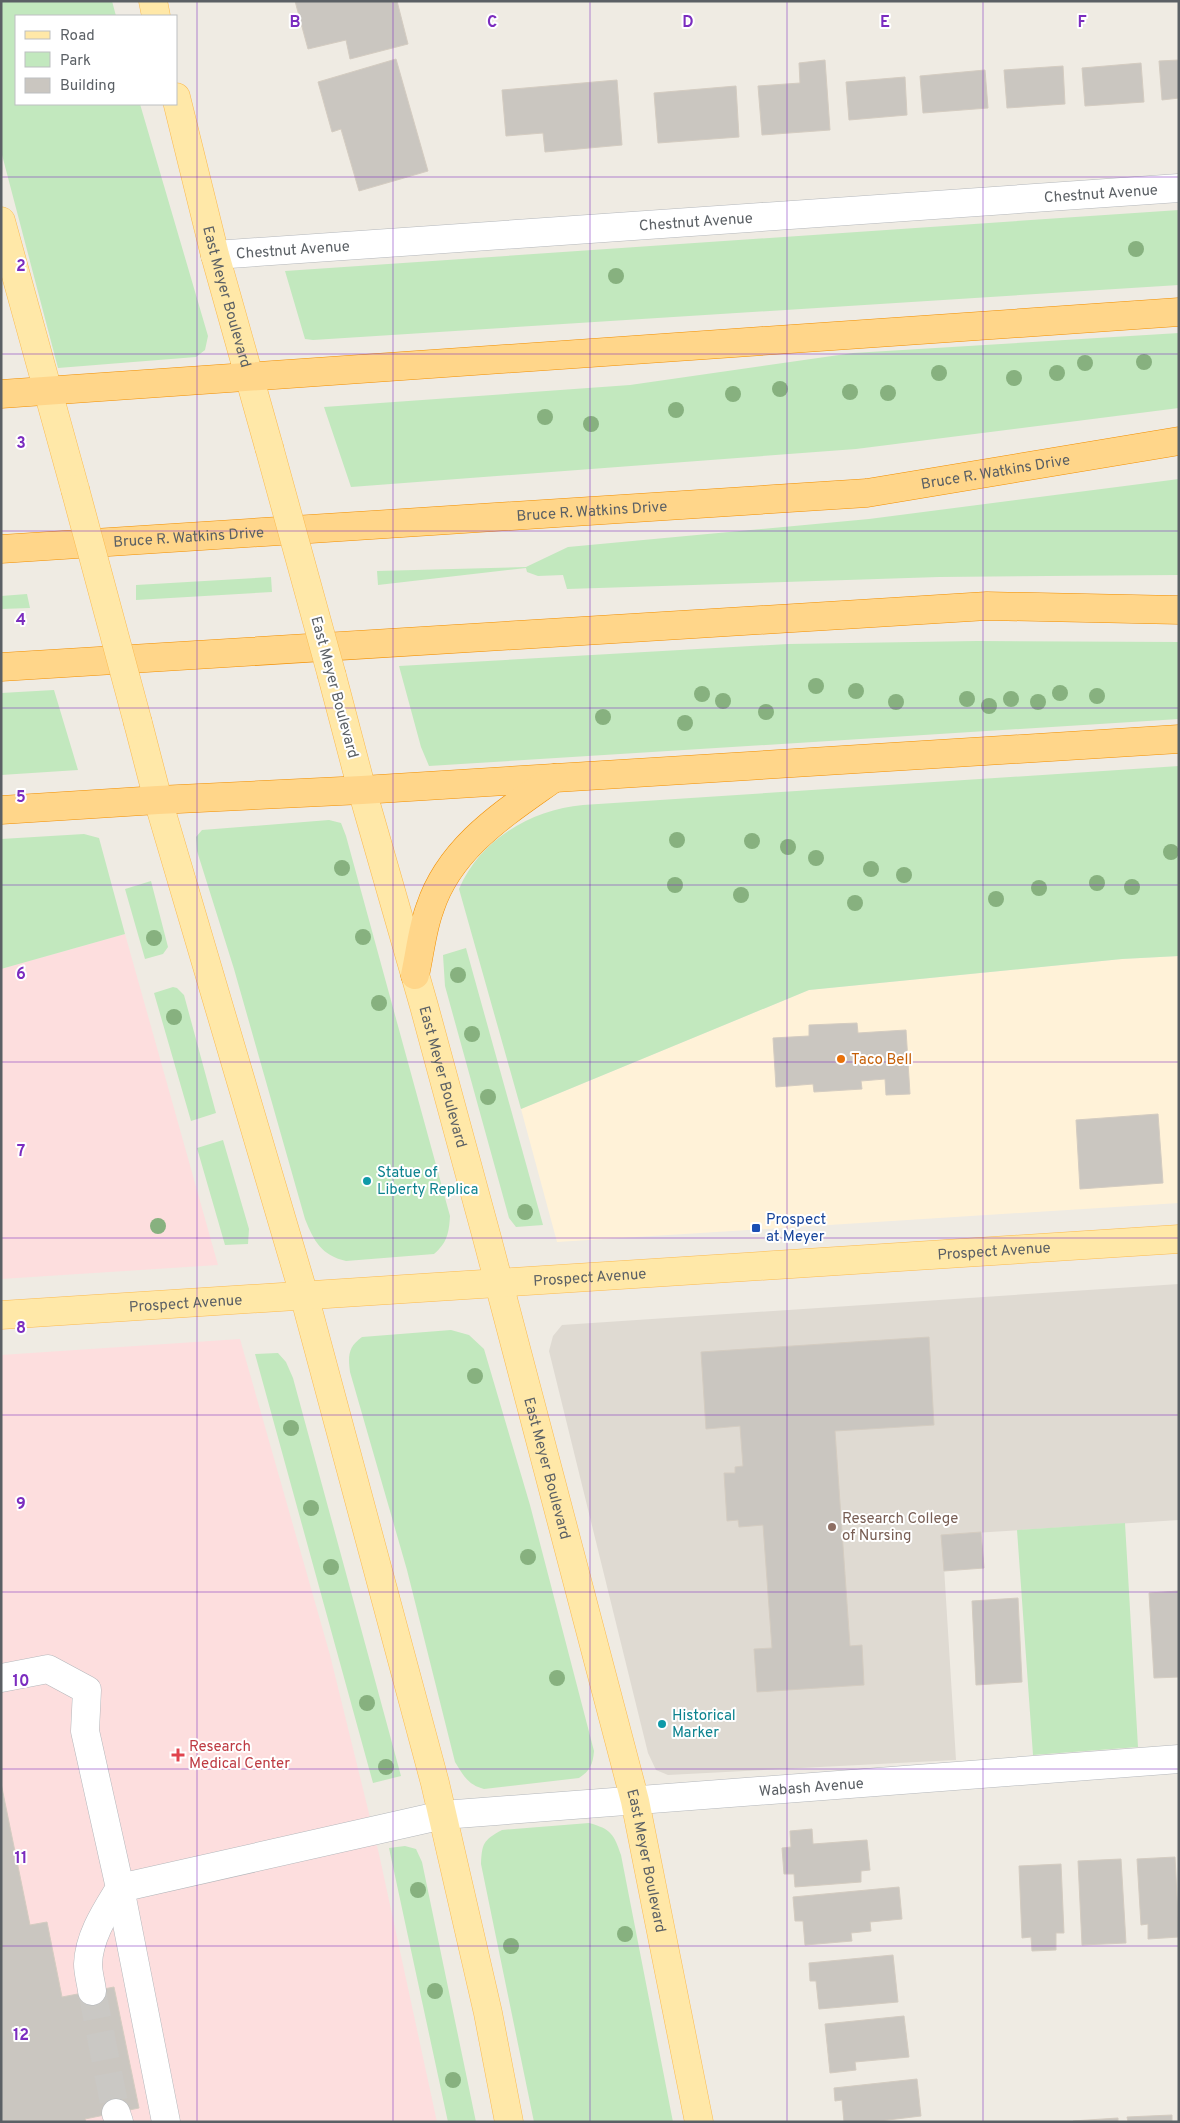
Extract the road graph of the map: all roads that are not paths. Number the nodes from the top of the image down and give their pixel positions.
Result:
1 (153, 1) edge
2 (156, 15) edge
3 (178, 105) edge
4 (1179, 188) edge
5 (1, 221) edge
6 (215, 255) junction
7 (6, 263) edge
8 (1179, 312) edge
9 (249, 378) junction
10 (50, 391) junction
11 (1, 394) edge
12 (1179, 441) edge
13 (1, 548) edge
14 (1179, 610) edge
15 (1, 667) edge
16 (1179, 739) edge
17 (554, 778) junction
18 (362, 790) junction
19 (158, 800) junction
20 (1, 810) edge
21 (415, 975) junction
22 (1179, 1239) edge
23 (500, 1284) junction
24 (304, 1295) junction
25 (1, 1315) edge
26 (1, 1678) edge
27 (1179, 1760) edge
28 (635, 1801) junction
29 (443, 1815) junction
30 (120, 1888) junction
31 (92, 1991) tunnel mouth
32 (166, 2122) edge
33 (509, 2122) edge
34 (699, 2122) edge

1 - 2 main road
3 - 6 main road, East Meyer Boulevard
4 - 6 street, Chestnut Avenue
5 - 7 main road
6 - 9 main road, East Meyer Boulevard
7 - 10 main road
8 - 9 highway
9 - 10 highway
9 - 18 main road, East Meyer Boulevard, bridge
10 - 11 highway
10 - 19 main road, bridge
12 - 13 highway, Bruce R. Watkins Drive
14 - 15 highway
16 - 17 highway
17 - 18 highway
17 - 21 highway
18 - 19 highway
18 - 21 main road, East Meyer Boulevard
19 - 20 highway
19 - 24 main road
21 - 23 main road, East Meyer Boulevard
22 - 23 main road, Prospect Avenue
23 - 24 main road, Prospect Avenue
23 - 28 main road, East Meyer Boulevard
24 - 25 main road, Prospect Avenue
24 - 29 main road
26 - 30 street
27 - 28 street, Wabash Avenue
28 - 29 street, Wabash Avenue
28 - 34 main road, East Meyer Boulevard
29 - 30 street, Wabash Avenue
29 - 33 main road
30 - 31 street
30 - 32 street

